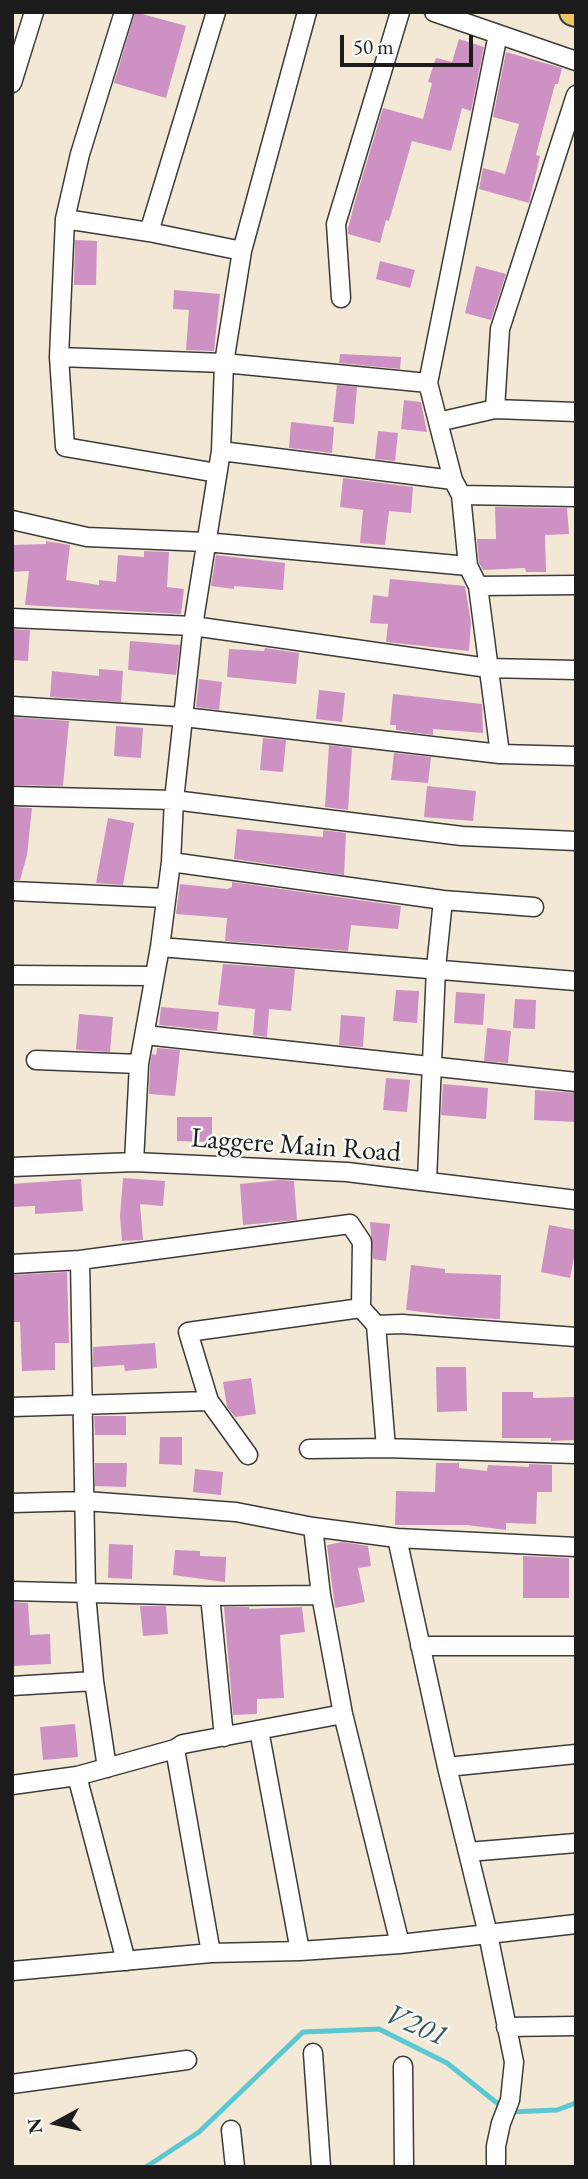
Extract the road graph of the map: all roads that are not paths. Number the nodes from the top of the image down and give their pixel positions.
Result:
1 (34, 12) edge
2 (124, 12) edge
3 (216, 12) edge
4 (307, 12) edge
5 (400, 12) edge
6 (434, 12) edge
7 (498, 34) junction
8 (576, 61) edge
9 (12, 83) edge
10 (576, 95) edge
11 (65, 219) junction
12 (149, 232) junction
13 (242, 251) junction
14 (341, 298) dead end
15 (59, 357) junction
16 (224, 363) junction
17 (428, 383) junction
18 (495, 409) junction
19 (576, 412) edge
20 (438, 422) junction
21 (221, 451) junction
22 (217, 473) junction
23 (457, 488) junction
24 (576, 497) edge
25 (12, 520) edge
26 (205, 542) junction
27 (468, 566) junction
28 (576, 585) edge
29 (478, 586) junction
30 (12, 618) edge
31 (193, 626) junction
32 (488, 668) junction
33 (576, 670) edge
34 (12, 706) edge
35 (184, 717) junction
36 (500, 754) junction
37 (576, 756) edge
38 (12, 796) edge
39 (174, 800) junction
40 (576, 841) edge
41 (171, 862) junction
42 (12, 891) edge
43 (165, 898) junction
44 (443, 900) junction
45 (534, 907) dead end
46 (160, 947) junction
47 (436, 968) junction
48 (12, 975) edge
49 (154, 976) junction
50 (576, 981) edge
51 (145, 1035) junction
52 (36, 1060) dead end
53 (139, 1064) junction
54 (432, 1066) junction
55 (576, 1083) edge
56 (134, 1162) junction
57 (12, 1167) edge
58 (427, 1181) junction
59 (576, 1200) edge
60 (80, 1260) junction
61 (12, 1264) edge
62 (361, 1308) junction
63 (376, 1325) junction
64 (576, 1337) edge
65 (209, 1401) junction
66 (83, 1405) junction
67 (12, 1407) edge
68 (386, 1448) junction
69 (309, 1449) dead end
70 (576, 1454) edge
71 (248, 1455) dead end
72 (85, 1501) junction
73 (12, 1503) edge
74 (313, 1527) junction
75 (397, 1538) junction
76 (576, 1547) edge
77 (12, 1591) edge
78 (86, 1594) junction
79 (321, 1595) junction
80 (210, 1596) junction
81 (420, 1646) junction
82 (576, 1646) edge
83 (94, 1682) junction
84 (12, 1686) edge
85 (343, 1714) junction
86 (260, 1730) junction
87 (224, 1737) junction
88 (175, 1749) junction
89 (576, 1755) edge
90 (447, 1767) junction
91 (107, 1769) junction
92 (77, 1776) junction
93 (12, 1786) edge
94 (576, 1843) edge
95 (468, 1852) junction
96 (576, 1924) edge
97 (488, 1934) junction
98 (400, 1944) junction
99 (300, 1951) junction
100 (211, 1953) junction
101 (126, 1961) junction
102 (12, 1971) edge
103 (576, 2026) edge
104 (506, 2027) junction
105 (313, 2053) dead end
106 (187, 2060) dead end
107 (403, 2066) dead end
108 (12, 2084) edge
109 (231, 2130) dead end
110 (234, 2167) edge
111 (321, 2167) edge
112 (404, 2167) edge
113 (496, 2167) edge

1 - 9 street
2 - 11 street
3 - 12 street
4 - 13 street
5 - 14 street
6 - 7 street
7 - 8 street
7 - 17 street
10 - 18 street
11 - 12 street
11 - 15 street
12 - 13 street
13 - 16 street
15 - 16 street
15 - 22 street
16 - 17 street
16 - 21 street
17 - 20 street
18 - 19 street
18 - 20 street
20 - 23 street
21 - 22 street
21 - 23 street
22 - 26 street
23 - 24 street
23 - 27 street
25 - 26 street
26 - 27 street
26 - 31 street
27 - 29 street
28 - 29 street
29 - 32 street
30 - 31 street
31 - 32 street
31 - 35 street
32 - 33 street
32 - 36 street
34 - 35 street
35 - 36 street
35 - 39 street
36 - 37 street
38 - 39 street
39 - 40 street
39 - 41 street
41 - 43 street
41 - 44 street
42 - 43 street
43 - 46 street
44 - 45 street
44 - 47 street
46 - 47 street
46 - 49 street
47 - 50 street
47 - 54 street
48 - 49 street
49 - 51 street
51 - 53 street
51 - 54 street
52 - 53 street
53 - 56 street
54 - 55 street
54 - 58 street
56 - 57 street, Laggere Main Road
56 - 58 street, Laggere Main Road
58 - 59 street, Laggere Main Road
60 - 61 street
60 - 62 street
60 - 66 street
62 - 63 street
62 - 65 street
63 - 64 street
63 - 68 street
65 - 66 street
65 - 71 street
66 - 67 street
66 - 72 street
68 - 69 street
68 - 70 street
72 - 73 street
72 - 74 street
72 - 78 street
74 - 75 street
74 - 79 street
75 - 76 street
75 - 81 street
77 - 78 street
78 - 80 street
78 - 83 street
79 - 80 street
79 - 85 street
80 - 87 street
81 - 82 street
81 - 90 street
83 - 84 street
83 - 91 street
85 - 86 street
85 - 98 street
86 - 87 street
86 - 99 street
87 - 88 street
88 - 91 street
88 - 100 street
89 - 90 street
90 - 95 street
91 - 92 street
92 - 93 street
92 - 101 street
94 - 95 street
95 - 97 street
96 - 97 street
97 - 98 street
97 - 104 street
98 - 99 street
99 - 100 street
100 - 101 street
101 - 102 street
103 - 104 street
104 - 113 street
105 - 111 street
106 - 108 street
107 - 112 street
109 - 110 street

